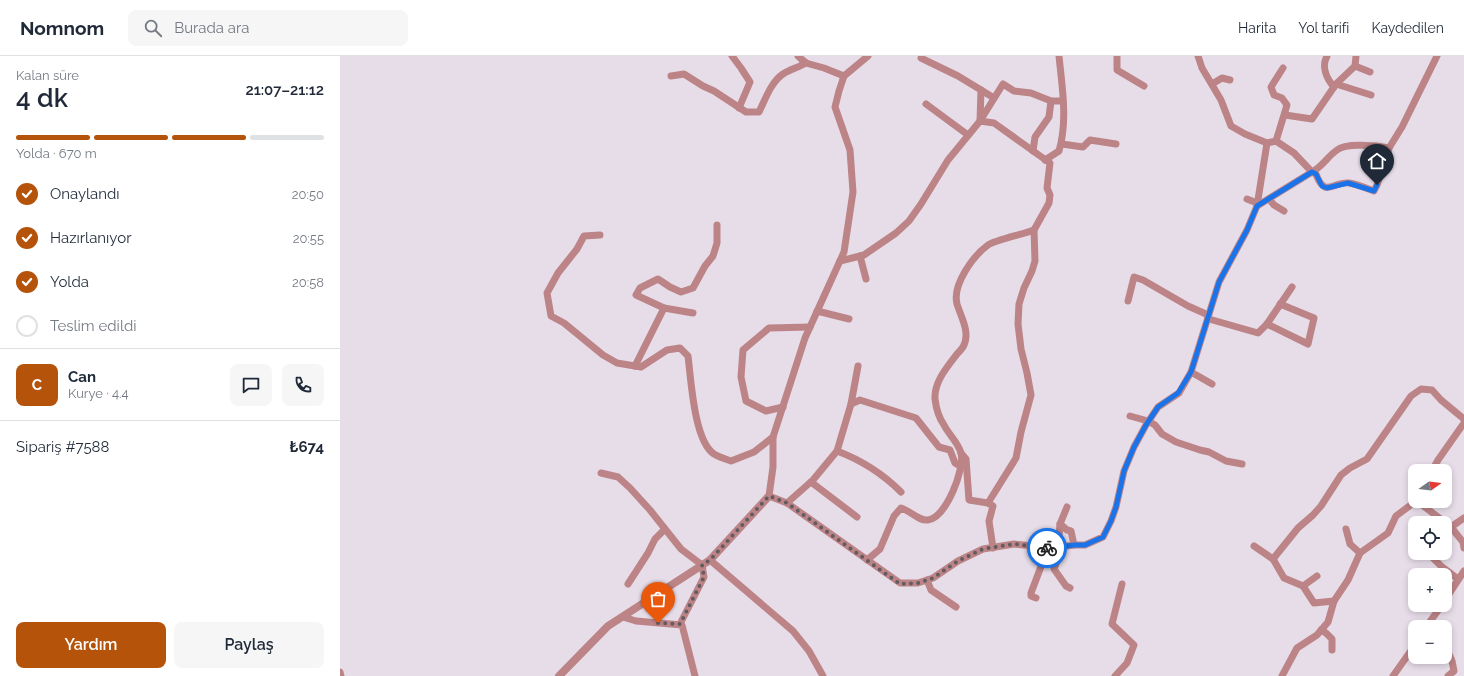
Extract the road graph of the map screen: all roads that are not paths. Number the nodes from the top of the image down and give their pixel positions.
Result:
1 (732, 56) edge
2 (798, 56) edge
3 (868, 56) edge
4 (1059, 56) edge
5 (1117, 56) edge
6 (1198, 56) edge
7 (1327, 56) edge
8 (1356, 56) edge
9 (1437, 56) edge
10 (921, 58) dead end
11 (806, 63) junction
12 (1355, 66) junction
13 (1283, 68) dead end
14 (1370, 72) dead end
15 (671, 76) dead end
16 (844, 76) junction
17 (1230, 80) dead end
18 (1212, 84) junction
19 (1144, 86) dead end
20 (1335, 86) junction
21 (981, 90) junction
22 (1371, 95) dead end
23 (994, 98) junction
24 (1051, 101) junction
25 (1063, 101) junction
26 (926, 104) dead end
27 (739, 108) junction
28 (1285, 115) junction
29 (980, 121) junction
30 (968, 135) junction
31 (1276, 141) junction
32 (1267, 143) junction
33 (1062, 144) junction
34 (1116, 144) dead end
35 (1389, 148) junction
36 (1033, 151) junction
37 (1045, 160) junction
38 (1312, 172) junction
39 (1247, 198) dead end
40 (1269, 199) junction
41 (1257, 204) junction
42 (1284, 211) dead end
43 (717, 225) dead end
44 (1034, 230) junction
45 (600, 235) dead end
46 (860, 256) junction
47 (840, 261) junction
48 (866, 279) dead end
49 (1292, 287) dead end
50 (1128, 301) dead end
51 (1280, 304) junction
52 (664, 308) junction
53 (817, 311) junction
54 (693, 313) dead end
55 (849, 319) dead end
56 (1208, 319) junction
57 (1268, 324) junction
58 (810, 327) junction
59 (635, 366) junction
60 (858, 366) dead end
61 (1191, 372) junction
62 (1212, 384) dead end
63 (851, 404) junction
64 (783, 407) junction
65 (1130, 416) dead end
66 (1464, 419) edge
67 (1148, 421) junction
68 (1464, 423) edge
69 (772, 437) junction
70 (836, 451) junction
71 (961, 453) junction
72 (1242, 464) dead end
73 (1436, 464) edge
74 (960, 466) junction
75 (601, 473) dead end
76 (811, 482) junction
77 (901, 492) dead end
78 (769, 496) junction
79 (787, 503) junction
80 (988, 503) junction
81 (1067, 507) dead end
82 (1408, 507) edge
83 (1426, 508) edge
84 (1437, 516) edge
85 (857, 517) dead end
86 (1464, 518) edge
87 (1060, 524) junction
88 (1452, 526) edge
89 (1452, 528) edge
90 (1346, 529) dead end
91 (664, 530) junction
92 (1074, 545) junction
93 (1254, 546) dead end
94 (1062, 547) junction
95 (993, 548) junction
96 (1050, 548) junction
97 (1464, 548) edge
98 (1360, 553) junction
99 (1273, 559) junction
100 (710, 560) junction
101 (867, 560) junction
102 (1435, 560) edge
103 (702, 565) junction
104 (1464, 571) edge
105 (1317, 576) dead end
106 (1458, 579) junction
107 (927, 580) junction
108 (628, 584) dead end
109 (1122, 584) dead end
110 (1303, 586) junction
111 (1070, 588) dead end
112 (1452, 589) edge
113 (1036, 598) dead end
114 (1334, 601) junction
115 (956, 607) dead end
116 (623, 617) junction
117 (680, 624) junction
118 (1321, 630) junction
119 (1332, 650) dead end
120 (1408, 655) edge
121 (1452, 660) edge
122 (340, 672) edge
123 (341, 676) edge
124 (559, 676) edge
125 (695, 676) edge
126 (823, 676) edge
127 (1115, 676) edge
128 (1282, 676) edge
129 (1393, 676) edge
130 (1448, 676) edge

1 - 27 street
2 - 11 street
3 - 16 street
4 - 25 street
5 - 19 street
6 - 18 street
7 - 20 street
8 - 12 street
9 - 35 street
10 - 21 street
11 - 16 street
11 - 27 street
12 - 14 street
12 - 20 street
13 - 28 street
15 - 27 street
16 - 47 street
17 - 18 street
18 - 32 street
20 - 22 street
20 - 28 street
21 - 23 street
21 - 29 street
23 - 24 street
23 - 29 street
24 - 25 street
24 - 36 street
25 - 33 street
26 - 30 street
28 - 31 street
29 - 30 street
29 - 36 street
30 - 46 street
31 - 32 street
31 - 38 street
32 - 41 street
33 - 34 street
33 - 37 street
35 - 38 street
35 - 38 street
36 - 37 street
37 - 44 street
38 - 40 street
39 - 41 street
40 - 41 street
40 - 42 street
41 - 56 street
43 - 52 street
44 - 71 street
44 - 80 street
45 - 59 street
46 - 47 street
46 - 48 street
47 - 53 street
49 - 51 street
50 - 56 street
51 - 57 street
51 - 57 street
52 - 54 street
52 - 59 street
53 - 55 street
53 - 58 street
56 - 57 street
56 - 61 street
58 - 64 street
58 - 64 street
59 - 69 street
60 - 63 street
61 - 62 street
61 - 67 street
63 - 70 street
63 - 74 street
64 - 69 street
65 - 67 street
66 - 99 street
67 - 72 street
67 - 92 street
68 - 73 street
69 - 78 street
70 - 76 street
70 - 77 street
71 - 74 street
71 - 80 street
74 - 101 street
75 - 91 street
76 - 79 street
76 - 85 street
78 - 79 street
78 - 100 street
79 - 101 street
80 - 95 street
81 - 87 street
82 - 98 street
83 - 84 street
86 - 88 street
87 - 92 street
87 - 96 street
89 - 97 street
90 - 98 street
91 - 103 street
91 - 108 street
92 - 94 street
93 - 99 street
94 - 96 street
94 - 111 street
95 - 96 street
95 - 107 street
96 - 113 street
98 - 114 street
99 - 110 street
100 - 103 street
100 - 126 street
101 - 107 street
102 - 106 street
103 - 116 street
103 - 117 street
104 - 106 street
105 - 110 street
106 - 112 street
107 - 115 street
109 - 127 street
110 - 114 street
114 - 118 street
116 - 117 street
116 - 124 street
117 - 125 street
118 - 119 street
118 - 128 street
120 - 129 street
121 - 130 street
122 - 123 street

